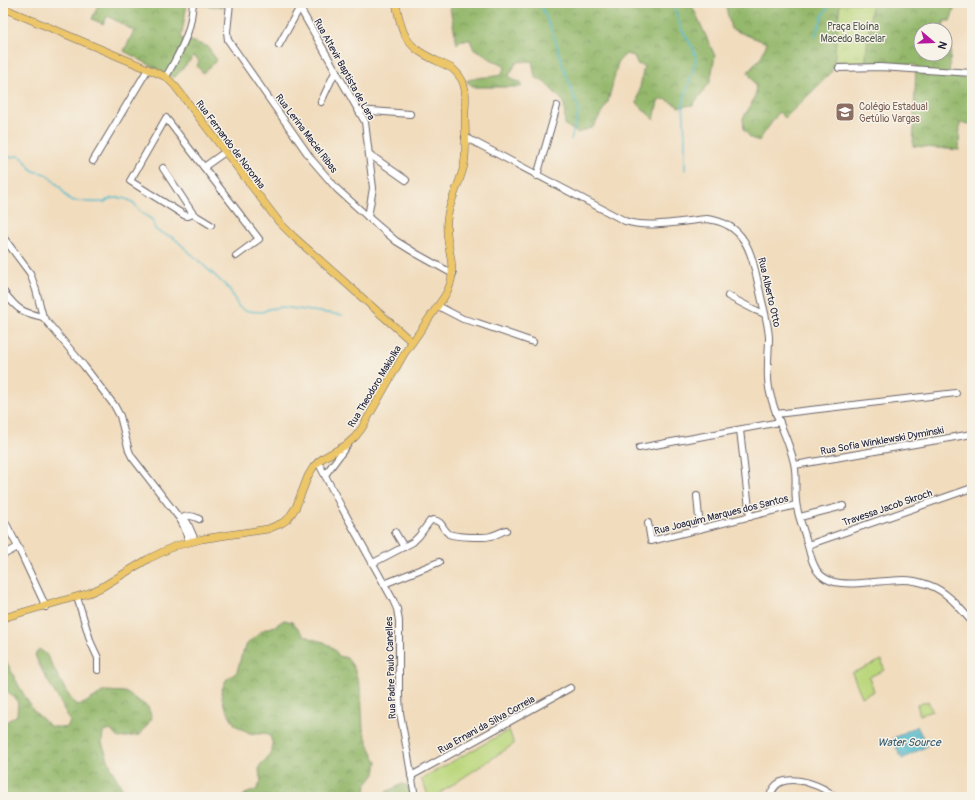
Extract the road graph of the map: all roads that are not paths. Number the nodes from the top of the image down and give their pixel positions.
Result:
1 (192, 3) edge
2 (230, 3) edge
3 (396, 3) edge
4 (301, 4) edge
5 (3, 8) edge
6 (279, 45) dead end
7 (839, 68) dead end
8 (148, 69) junction
9 (336, 70) junction
10 (972, 73) edge
11 (166, 77) junction
12 (321, 102) dead end
13 (557, 106) dead end
14 (359, 110) junction
15 (410, 114) dead end
16 (465, 137) junction
17 (226, 154) junction
18 (369, 154) junction
19 (93, 161) dead end
20 (163, 168) dead end
21 (205, 168) junction
22 (537, 176) junction
23 (406, 180) dead end
24 (194, 214) junction
25 (368, 218) junction
26 (210, 225) dead end
27 (3, 237) edge
28 (236, 256) dead end
29 (453, 274) junction
30 (3, 291) edge
31 (728, 296) dead end
32 (438, 306) junction
33 (765, 314) junction
34 (43, 317) junction
35 (412, 342) junction
36 (533, 342) dead end
37 (956, 394) dead end
38 (776, 414) junction
39 (780, 422) junction
40 (740, 430) junction
41 (972, 434) edge
42 (351, 440) junction
43 (639, 448) dead end
44 (318, 462) junction
45 (795, 465) junction
46 (325, 475) junction
47 (972, 488) edge
48 (697, 496) dead end
49 (796, 505) junction
50 (843, 506) dead end
51 (750, 517) junction
52 (800, 517) junction
53 (3, 518) edge
54 (180, 519) junction
55 (199, 519) dead end
56 (648, 522) dead end
57 (700, 529) junction
58 (506, 530) dead end
59 (395, 532) dead end
60 (192, 541) junction
61 (808, 545) junction
62 (18, 547) junction
63 (404, 547) junction
64 (3, 555) edge
65 (439, 562) dead end
66 (373, 563) junction
67 (384, 584) junction
68 (77, 597) junction
69 (46, 607) junction
70 (3, 618) edge
71 (972, 622) edge
72 (98, 670) dead end
73 (570, 688) dead end
74 (411, 776) junction
75 (415, 797) edge
76 (769, 797) edge
77 (835, 797) edge

1 - 11 street
2 - 25 street, Rua Lerina Maciel Ribas
3 - 16 main road, Rua Theodoro Makiolka
4 - 6 street
4 - 9 street, Rua Altevir Baptista de Lara
5 - 8 main road, Rua Fernando de Noronha
7 - 10 street
8 - 11 main road, Rua Fernando de Noronha
8 - 19 street
9 - 12 street
9 - 14 street, Rua Altevir Baptista de Lara
11 - 17 main road, Rua Fernando de Noronha
13 - 22 street
14 - 15 street
14 - 18 street, Rua Altevir Baptista de Lara
16 - 22 street, Rua Alberto Otto
16 - 29 main road, Rua Theodoro Makiolka
17 - 21 street
17 - 35 main road, Rua Fernando de Noronha
18 - 23 street
18 - 25 street, Rua Altevir Baptista de Lara
20 - 24 street
21 - 24 street
21 - 28 street
22 - 33 street, Rua Alberto Otto
24 - 26 street
25 - 29 street, Rua Lerina Maciel Ribas
27 - 34 street
29 - 32 main road, Rua Theodoro Makiolka
30 - 34 street
31 - 33 street
32 - 35 main road, Rua Theodoro Makiolka
32 - 36 street
33 - 38 street, Rua Alberto Otto
34 - 54 street
35 - 42 main road, Rua Theodoro Makiolka
37 - 38 street
38 - 39 street, Rua Alberto Otto
39 - 40 street
39 - 45 street, Rua Alberto Otto
40 - 43 street
40 - 51 street
41 - 45 street, Rua Sofia Winklewski Dyminski
42 - 44 main road, Rua Theodoro Makiolka
42 - 46 street
44 - 46 street, Rua Padre Paulo Canelles
44 - 60 main road, Rua Theodoro Makiolka
45 - 49 street, Rua Alberto Otto
46 - 66 street, Rua Padre Paulo Canelles
47 - 61 street, Travessa Jacob Skroch
48 - 57 street
49 - 51 street, Rua Joaquim Marques dos Santos
49 - 52 street, Rua Alberto Otto
50 - 52 street
51 - 57 street, Rua Joaquim Marques dos Santos
52 - 61 street, Rua Alberto Otto
53 - 62 street
54 - 55 street
54 - 60 street
56 - 57 street, Rua Joaquim Marques dos Santos
58 - 63 street
59 - 63 street
60 - 68 main road, Rua Theodoro Makiolka
61 - 71 street, Rua Alberto Otto
62 - 64 street
62 - 69 street
63 - 66 street
65 - 67 street
66 - 67 street, Rua Padre Paulo Canelles
67 - 74 street, Rua Padre Paulo Canelles
68 - 69 main road, Rua Theodoro Makiolka
68 - 72 street
69 - 70 main road, Rua Theodoro Makiolka
73 - 74 street, Rua Ernani da Silva Correia
74 - 75 street, Rua Padre Paulo Canelles
76 - 77 street

